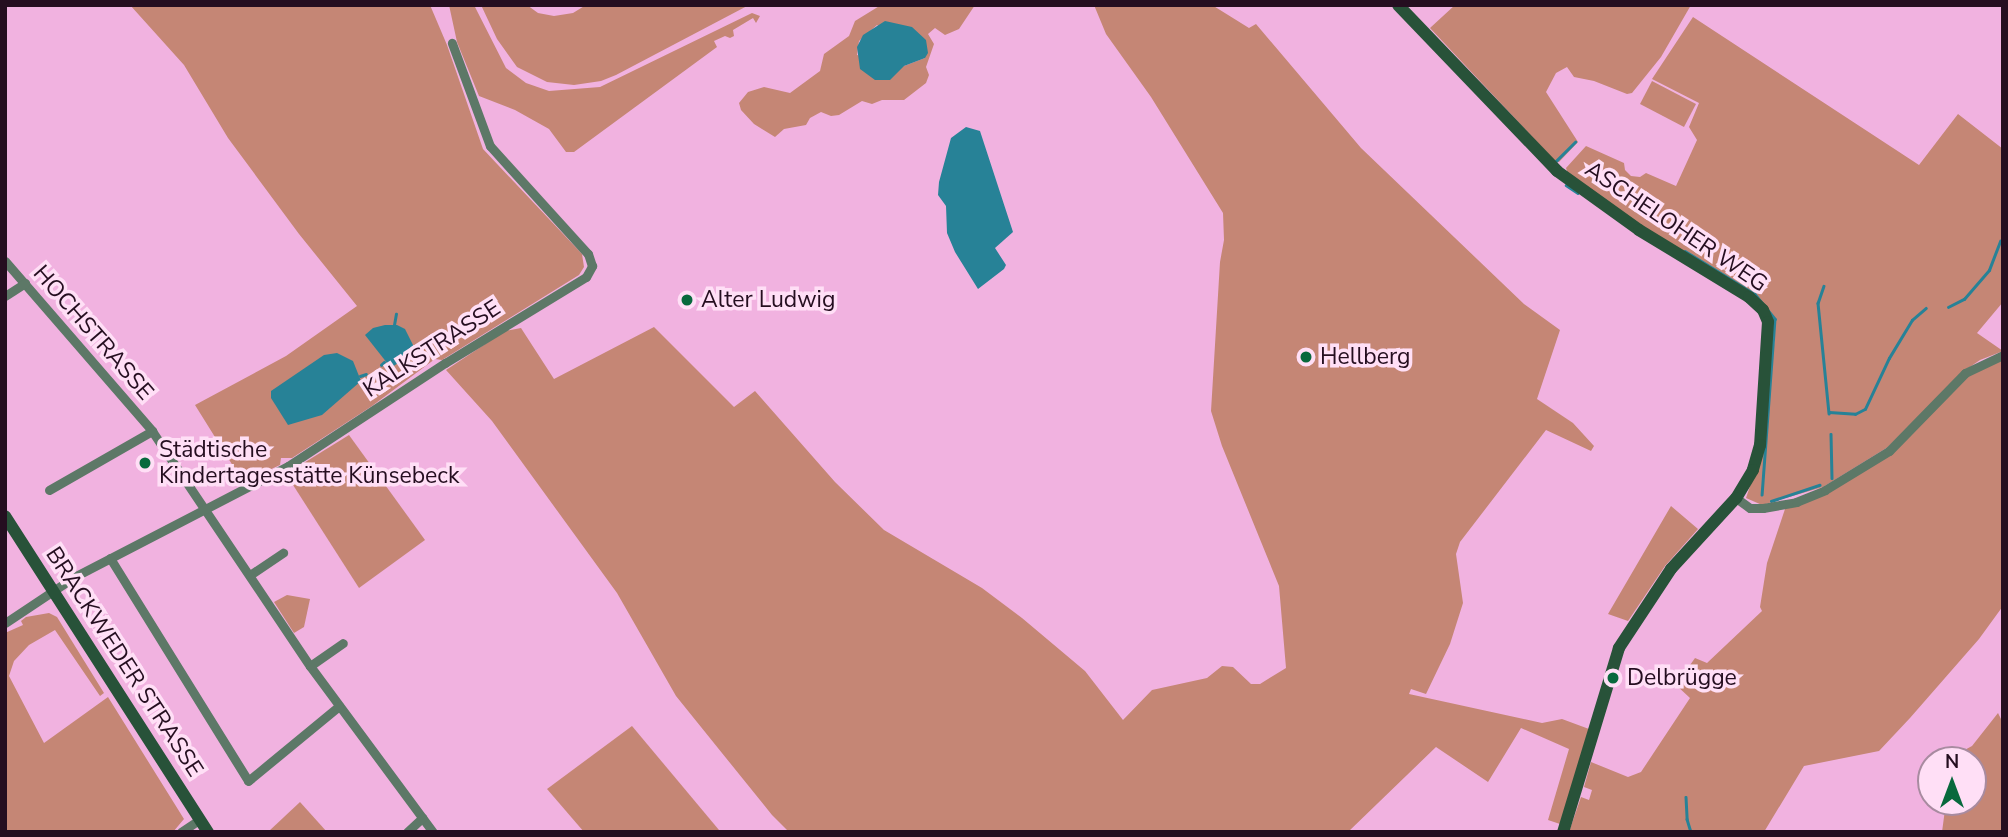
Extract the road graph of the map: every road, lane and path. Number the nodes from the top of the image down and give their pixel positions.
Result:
1 (1398, 5) edge
2 (452, 43) dead end
3 (5, 261) edge
4 (25, 282) junction
5 (5, 296) edge
6 (2003, 355) edge
7 (152, 430) junction
8 (49, 490) dead end
9 (1736, 498) junction
10 (207, 508) junction
11 (5, 516) edge
12 (284, 553) dead end
13 (110, 558) junction
14 (250, 575) junction
15 (53, 590) junction
16 (5, 623) edge
17 (343, 643) dead end
18 (310, 666) junction
19 (339, 706) junction
20 (422, 818) junction
21 (200, 819) junction
22 (181, 832) edge
23 (208, 832) edge
24 (407, 832) edge
25 (433, 832) edge
26 (1563, 832) edge

1 - 9 street, ASCHELOHER WEG
2 - 10 street, KALKSTRASSE
3 - 4 street, HOCHSTRASSE
4 - 5 street
4 - 7 street, HOCHSTRASSE
6 - 9 street
7 - 8 street, HOCHSTRASSE
7 - 10 street, HOCHSTRASSE
9 - 26 street, ASCHELOHER WEG
10 - 13 street, KALKSTRASSE
10 - 14 street, HOCHSTRASSE
11 - 15 street, BRACKWEDER STRASSE
12 - 14 street
13 - 15 street, KALKSTRASSE
13 - 19 street
14 - 18 street, HOCHSTRASSE
15 - 16 street, KALKSTRASSE
15 - 21 street, BRACKWEDER STRASSE
17 - 18 street
18 - 19 street, HOCHSTRASSE
19 - 20 street, HOCHSTRASSE
20 - 24 street
20 - 25 street, HOCHSTRASSE
21 - 22 street
21 - 23 street, BRACKWEDER STRASSE

